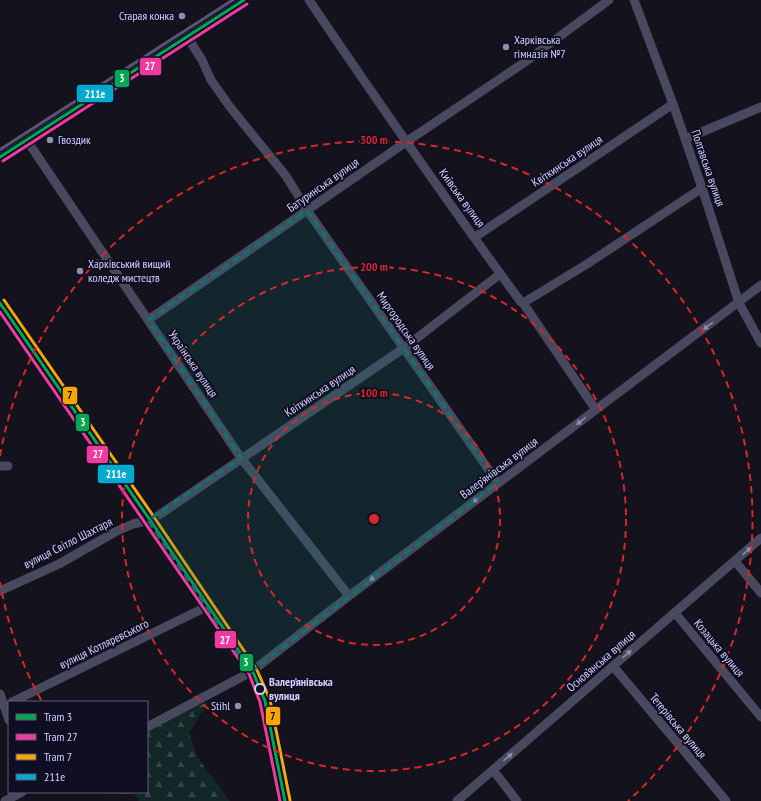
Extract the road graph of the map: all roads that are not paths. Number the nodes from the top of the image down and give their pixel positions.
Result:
1 (241, 0) edge
2 (309, 0) edge
3 (609, 0) edge
4 (634, 0) edge
5 (186, 35) junction
6 (673, 104) junction
7 (761, 107) edge
8 (26, 139) junction
9 (685, 139) junction
10 (406, 142) junction
11 (0, 155) edge
12 (702, 188) junction
13 (307, 210) junction
14 (475, 237) junction
15 (500, 274) junction
16 (761, 285) edge
17 (523, 303) junction
18 (739, 303) junction
19 (0, 306) edge
20 (148, 320) junction
21 (761, 343) edge
22 (404, 348) junction
23 (596, 410) junction
24 (241, 458) junction
25 (498, 483) junction
26 (148, 520) junction
27 (761, 538) edge
28 (734, 561) junction
29 (0, 590) edge
30 (761, 593) edge
31 (348, 596) junction
32 (206, 607) junction
33 (675, 613) junction
34 (613, 666) junction
35 (251, 672) junction
36 (0, 694) edge
37 (14, 701) edge
38 (6, 705) edge
39 (8, 715) edge
40 (761, 717) edge
41 (148, 726) edge
42 (493, 770) junction
43 (20, 793) edge
44 (5, 801) edge
45 (283, 801) edge
46 (457, 801) edge
47 (517, 801) edge
48 (726, 801) edge

1 - 5 main road
2 - 10 street, Київська вулиця
3 - 10 street, Батуринська вулиця
4 - 6 street, Полтавська вулиця
5 - 8 main road
5 - 13 street, Миргородська вулиця
6 - 9 street, Полтавська вулиця
6 - 14 street, Квіткинська вулиця
7 - 9 street
8 - 11 main road
8 - 20 street, Українська вулиця
9 - 12 street, Полтавська вулиця
10 - 13 street, Батуринська вулиця
10 - 14 street, Київська вулиця
12 - 17 street
12 - 18 street, Полтавська вулиця
13 - 20 street, Батуринська вулиця
13 - 22 street, Миргородська вулиця
14 - 15 street, Київська вулиця
15 - 17 street, Київська вулиця
15 - 22 street, Квіткинська вулиця
16 - 18 street, Валер’янівська вулиця
17 - 23 street, Київська вулиця
18 - 21 street, Полтавська вулиця
18 -> 23 street, Валер’янівська вулиця
19 - 26 street
20 - 24 street, Українська вулиця
22 - 24 street, Квіткинська вулиця
22 - 25 street, Миргородська вулиця
23 -> 25 street, Валер’янівська вулиця
24 - 26 street, Квіткинська вулиця
24 - 31 street, Українська вулиця
25 -> 31 street, Валер’янівська вулиця
26 - 29 street, вулиця Світло Шахтаря
26 - 32 street
28 -> 27 street, Основ’янська вулиця
28 - 30 street
28 - 33 street, Основ’янська вулиця
31 - 35 street, Валер’янівська вулиця
32 - 35 street
32 - 37 street, вулиця Котляревського
34 -> 33 street, Основ’янська вулиця
33 - 40 street, Козацька вулиця
42 -> 34 street, Основ’янська вулиця
34 - 48 street, Тетерівська вулиця
35 - 41 street, Валер’янівська вулиця
35 - 45 street
36 - 38 street
38 - 39 street
42 - 46 street, Основ’янська вулиця
42 - 47 street
43 - 44 street

